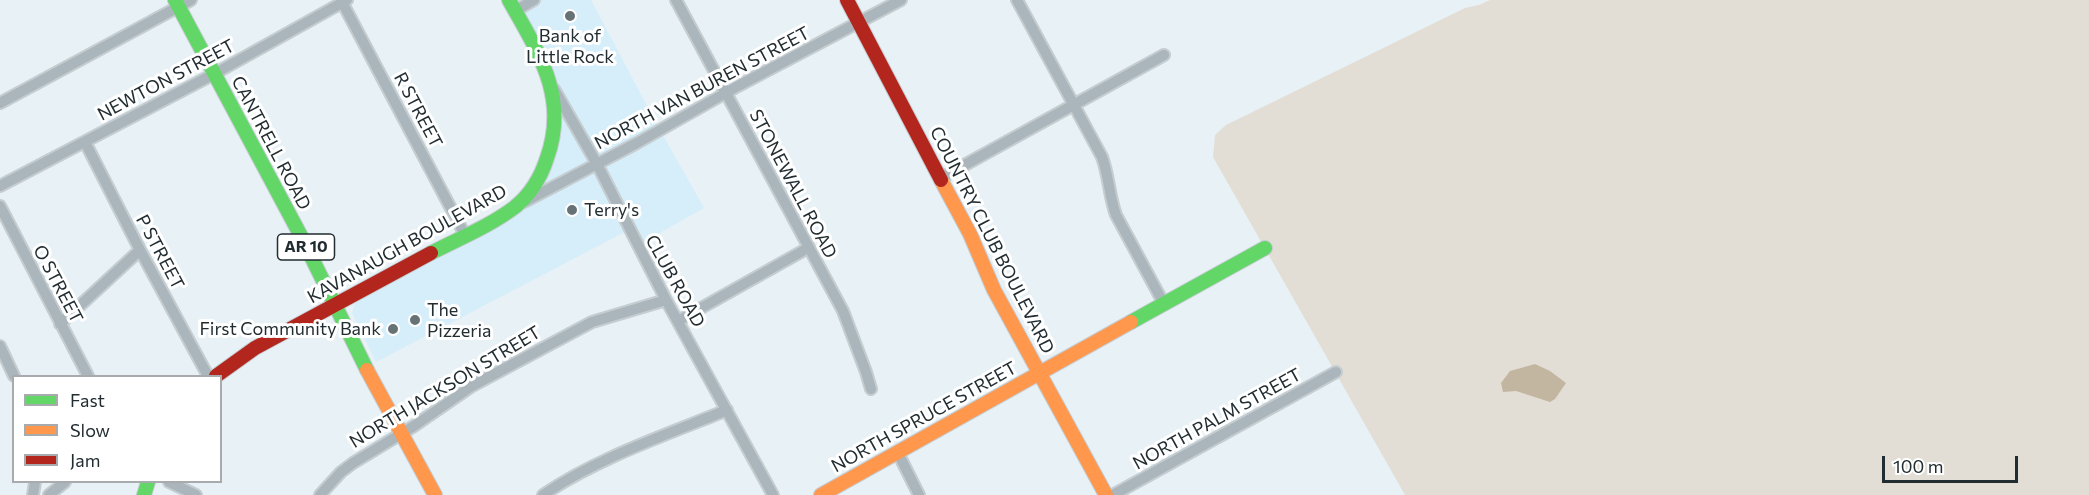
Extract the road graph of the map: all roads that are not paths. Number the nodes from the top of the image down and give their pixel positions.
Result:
1 (534, 0) edge
2 (676, 0) edge
3 (847, 0) edge
4 (901, 0) edge
5 (1017, 0) edge
6 (343, 1) edge
7 (182, 2) edge
8 (512, 5) edge
9 (859, 23) junction
10 (1164, 55) dead end
11 (214, 74) junction
12 (550, 82) junction
13 (726, 93) junction
14 (0, 103) edge
15 (1074, 105) junction
16 (85, 142) junction
17 (597, 164) junction
18 (941, 178) junction
19 (0, 186) edge
20 (518, 205) junction
21 (0, 206) edge
22 (465, 235) junction
23 (808, 248) junction
24 (1265, 248) dead end
25 (140, 250) junction
26 (666, 300) junction
27 (1164, 304) junction
28 (333, 305) junction
29 (678, 321) junction
30 (60, 324) junction
31 (0, 346) edge
32 (1336, 372) dead end
33 (1039, 374) junction
34 (14, 375) edge
35 (87, 375) edge
36 (207, 375) edge
37 (217, 375) edge
38 (871, 389) dead end
39 (727, 410) junction
40 (401, 434) junction
41 (898, 453) junction
42 (64, 483) edge
43 (171, 483) edge
44 (49, 495) edge
45 (196, 495) edge
46 (320, 495) edge
47 (435, 495) edge
48 (543, 495) edge
49 (773, 495) edge
50 (821, 495) edge
51 (919, 495) edge
52 (1106, 495) edge
53 (1113, 495) edge

1 - 8 street
2 - 13 street, STONEWALL ROAD
3 - 9 street, COUNTRY CLUB BOULEVARD
4 - 9 street, NORTH VAN BUREN STREET
5 - 15 street
6 - 11 street, NEWTON STREET
6 - 22 street, R STREET
7 - 11 street, CANTRELL ROAD / AR 10
7 - 14 street
8 - 12 street, KAVANAUGH BOULEVARD
9 - 13 street, NORTH VAN BUREN STREET
9 - 18 street, COUNTRY CLUB BOULEVARD
10 - 15 street
11 - 16 street, NEWTON STREET
11 - 28 street, CANTRELL ROAD / AR 10
12 - 17 street, CLUB ROAD
12 - 20 street, KAVANAUGH BOULEVARD
13 - 17 street, NORTH VAN BUREN STREET
13 - 23 street, STONEWALL ROAD
15 - 18 street
15 - 27 street
16 - 19 street, NEWTON STREET
16 - 25 street, P STREET
17 - 20 street, NORTH VAN BUREN STREET
17 - 26 street, CLUB ROAD
18 - 33 street, COUNTRY CLUB BOULEVARD
20 - 22 street, KAVANAUGH BOULEVARD
21 - 30 street, O STREET
22 - 28 street, KAVANAUGH BOULEVARD
23 - 29 street
23 - 38 street, STONEWALL ROAD
24 - 27 street, NORTH SPRUCE STREET
25 - 30 street
25 - 36 street, P STREET
26 - 29 street, CLUB ROAD
26 - 40 street, NORTH JACKSON STREET
27 - 33 street, NORTH SPRUCE STREET
28 - 37 street, KAVANAUGH BOULEVARD
28 - 40 street, CANTRELL ROAD / AR 10
29 - 39 street, CLUB ROAD
30 - 35 street, O STREET
31 - 34 street
32 - 53 street, NORTH PALM STREET
33 - 41 street, NORTH SPRUCE STREET
33 - 52 street, COUNTRY CLUB BOULEVARD
39 - 48 street
39 - 49 street, CLUB ROAD
40 - 46 street, NORTH JACKSON STREET
40 - 47 street, CANTRELL ROAD / AR 10
41 - 50 street, NORTH SPRUCE STREET
41 - 51 street
42 - 44 street
43 - 45 street

